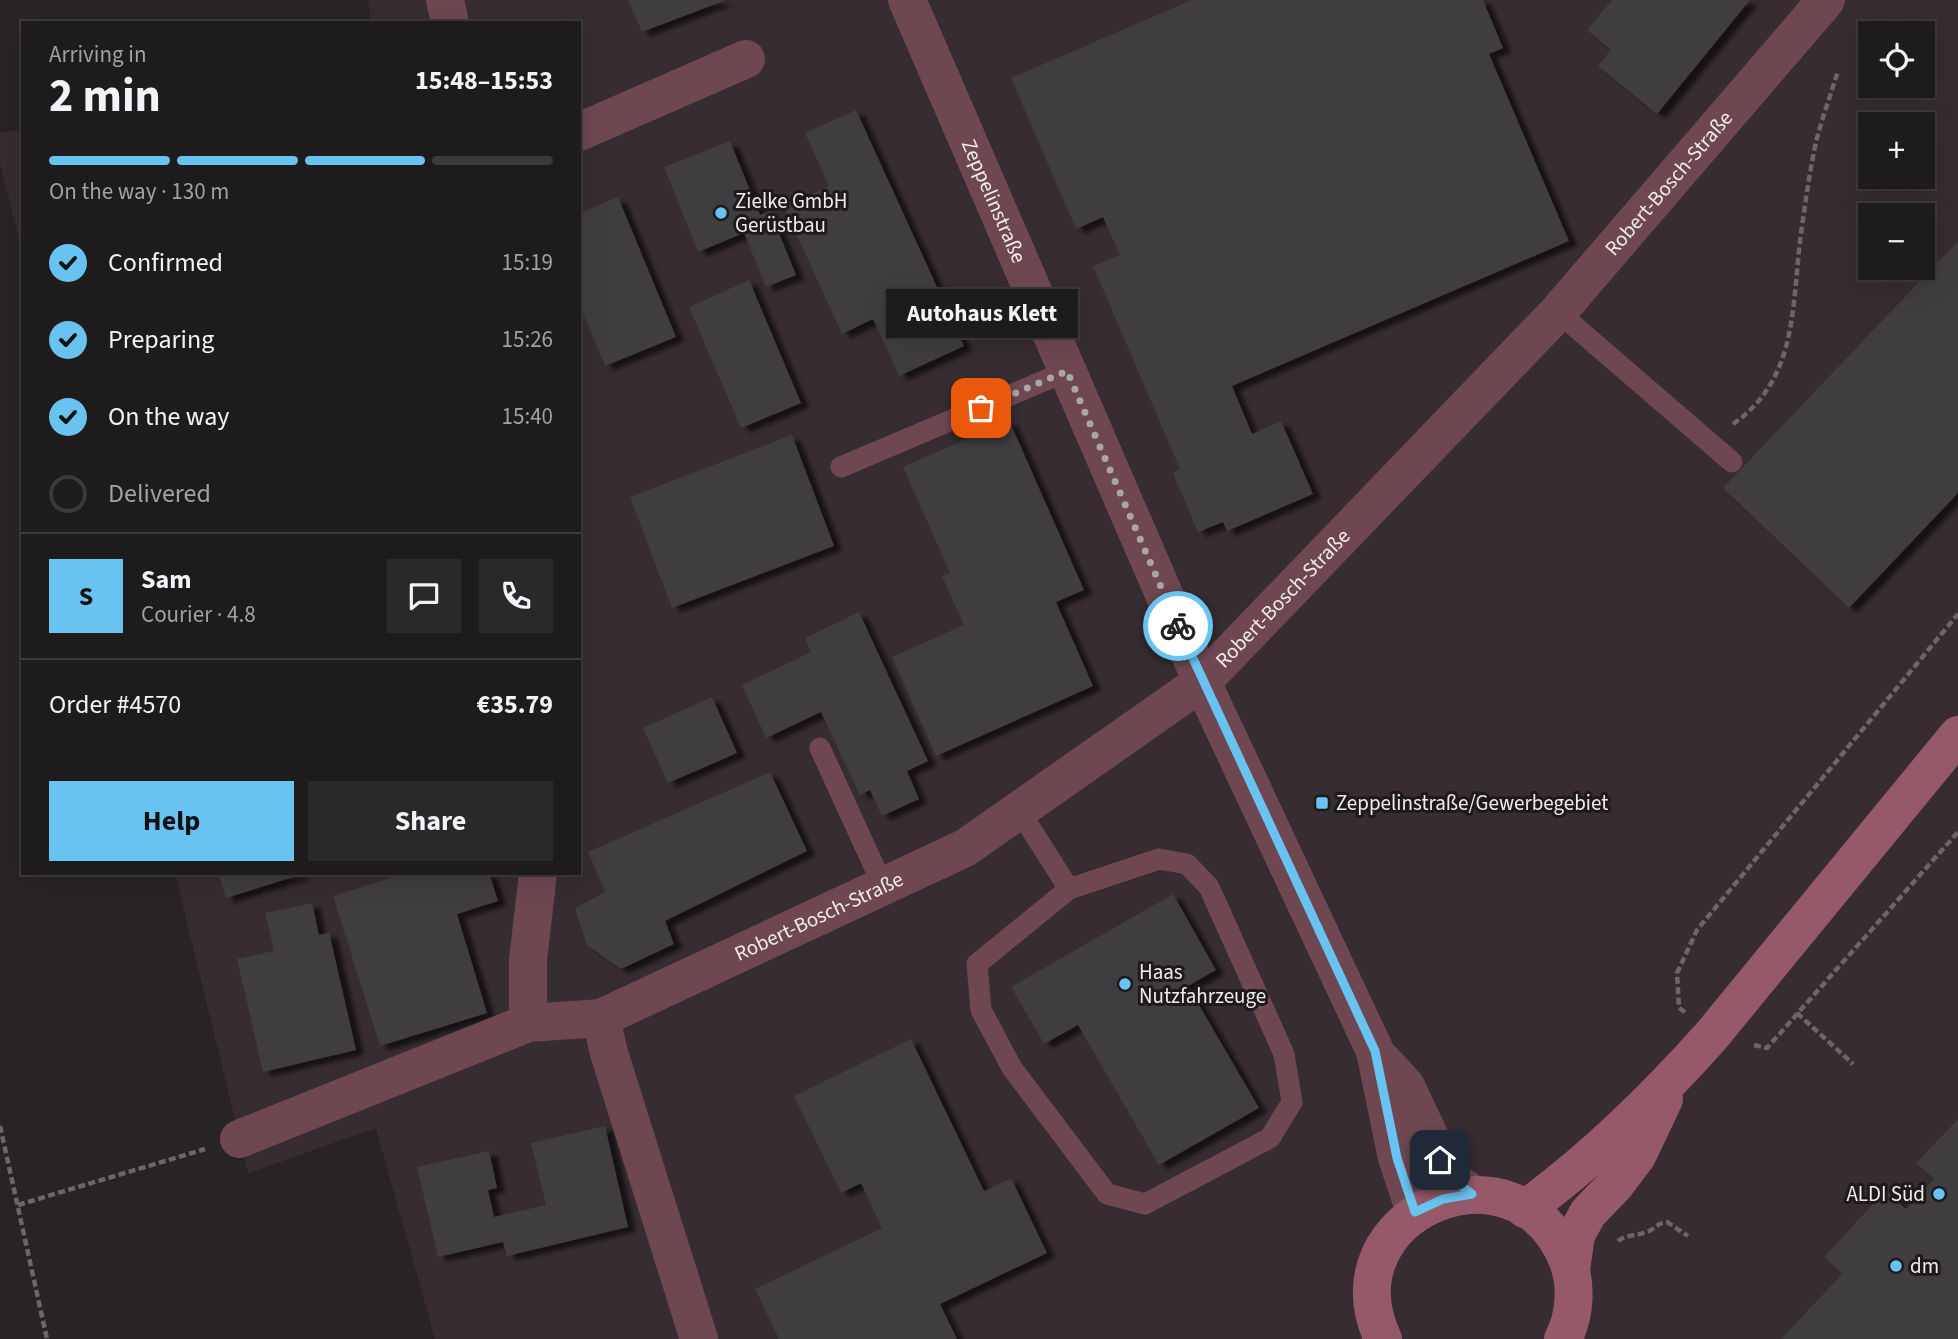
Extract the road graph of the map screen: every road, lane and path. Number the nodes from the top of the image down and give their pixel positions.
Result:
1 (445, 0) edge
2 (907, 0) edge
3 (1826, 0) edge
4 (450, 21) edge
5 (746, 59) dead end
6 (1838, 71) dead end
7 (581, 131) edge
8 (1558, 312) junction
9 (1067, 371) junction
10 (1709, 441) junction
11 (1732, 462) dead end
12 (841, 467) dead end
13 (1958, 614) edge
14 (1202, 682) junction
15 (1958, 735) edge
16 (820, 748) dead end
17 (1018, 810) junction
18 (1958, 832) edge
19 (538, 875) edge
20 (883, 886) junction
21 (1069, 889) junction
22 (1797, 1013) junction
23 (601, 1018) junction
24 (528, 1023) junction
25 (1712, 1035) junction
26 (1375, 1051) junction
27 (1853, 1063) dead end
28 (1673, 1078) junction
29 (0, 1126) edge
30 (239, 1139) joint
31 (1472, 1194) junction
32 (18, 1205) junction
33 (1525, 1209) junction
34 (1415, 1212) junction
35 (1688, 1236) dead end
36 (1616, 1244) dead end
37 (1571, 1270) junction
38 (47, 1339) edge
39 (699, 1339) edge
40 (1383, 1339) edge
41 (1563, 1339) edge

1 - 4 street
2 - 9 street, Zeppelinstraße
3 - 8 street, Robert-Bosch-Straße
5 - 7 street
6 - 10 path
8 - 10 lane
8 - 14 street, Robert-Bosch-Straße
9 - 12 lane
9 - 14 street, Zeppelinstraße
10 - 11 lane
13 - 25 path
14 - 17 street, Robert-Bosch-Straße
14 - 26 street, Zeppelinstraße
15 - 25 main road
16 - 20 lane
17 - 20 street, Robert-Bosch-Straße
17 - 21 lane
18 - 22 path
19 - 24 street
20 - 23 street, Robert-Bosch-Straße
21 - 21 lane
22 - 25 path
22 - 27 path
23 - 24 street, Robert-Bosch-Straße
23 - 39 street
24 - 30 street, Robert-Bosch-Straße
25 - 28 main road
26 - 31 street, Zeppelinstraße
26 - 34 street, Zeppelinstraße
28 - 33 main road
28 - 37 main road
29 - 32 path
30 - 32 path
31 - 33 main road
31 - 34 main road
32 - 38 path
33 - 37 main road
34 - 40 main road
35 - 36 path
37 - 41 main road

